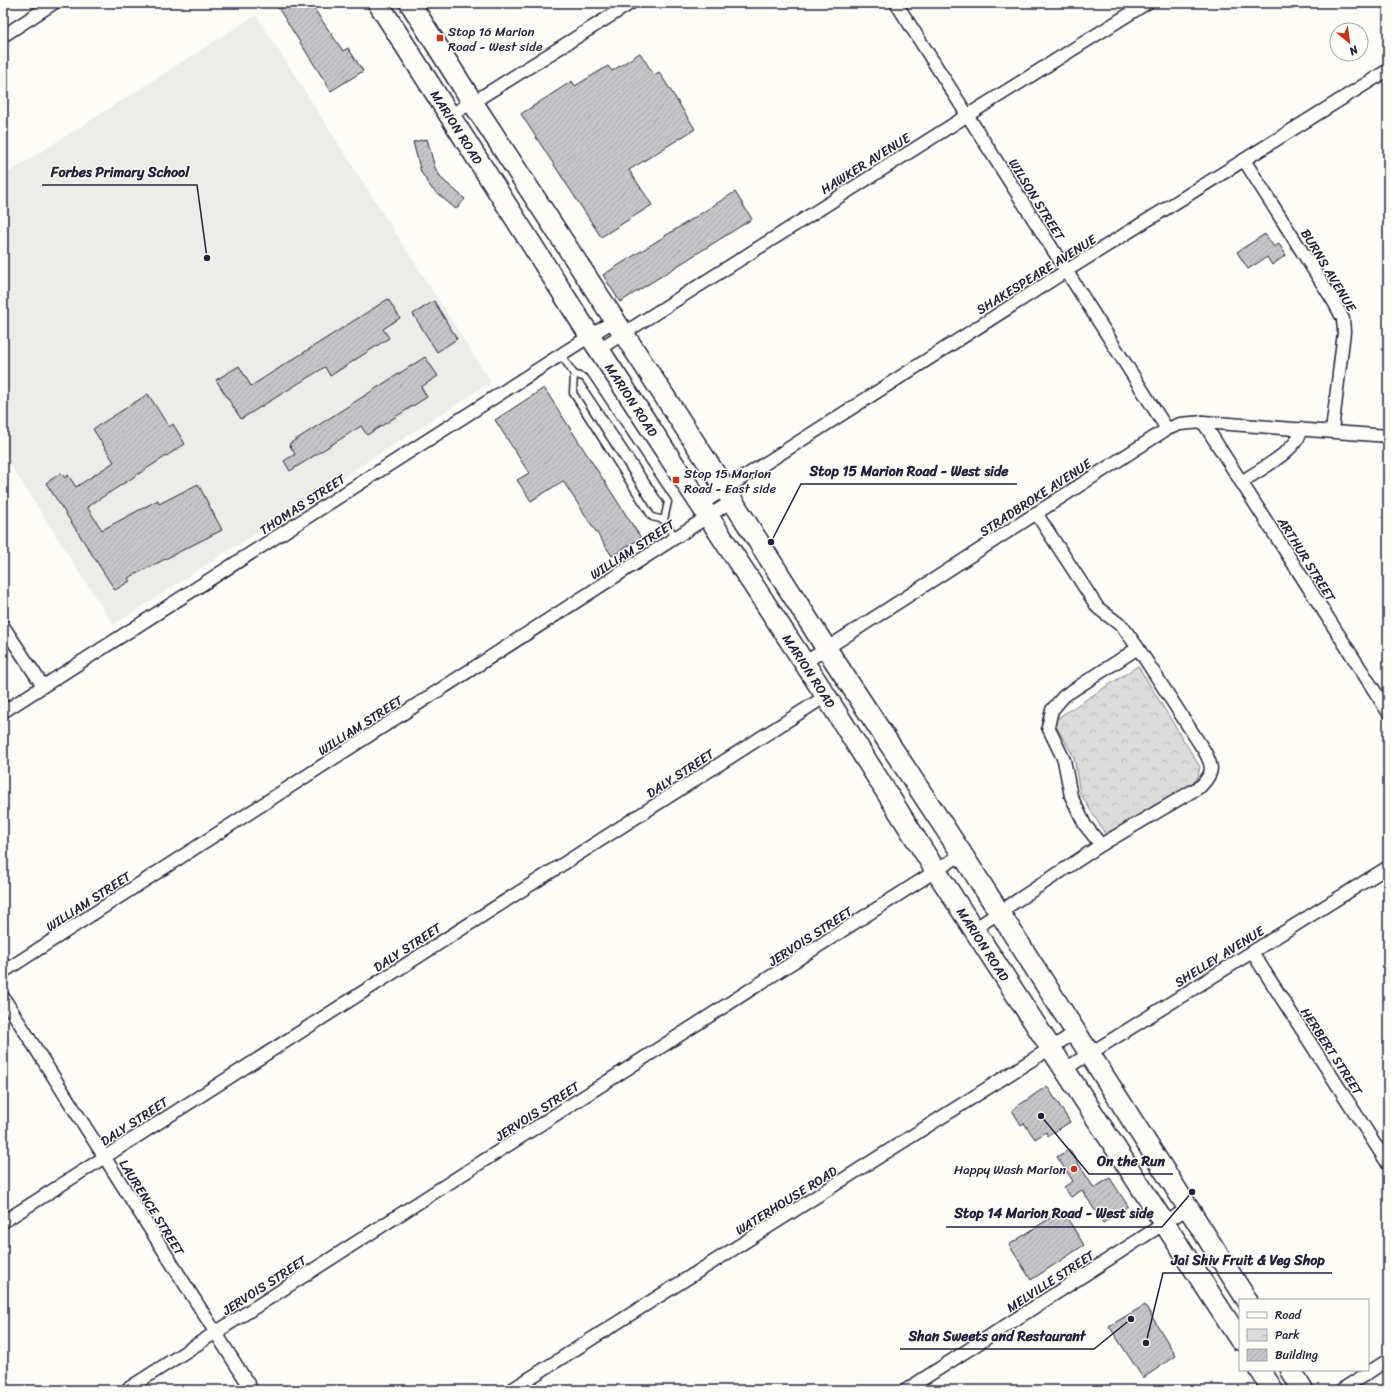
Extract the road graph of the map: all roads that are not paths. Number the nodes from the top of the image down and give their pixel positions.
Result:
1 (54, 3) edge
2 (378, 3) edge
3 (410, 3) edge
4 (631, 3) edge
5 (896, 3) edge
6 (1147, 3) edge
7 (3, 36) edge
8 (1388, 70) edge
9 (473, 102) junction
10 (968, 115) junction
11 (449, 116) junction
12 (1244, 160) junction
13 (1066, 271) junction
14 (619, 327) junction
15 (594, 343) junction
16 (561, 355) junction
17 (574, 374) junction
18 (1203, 422) junction
19 (1167, 429) junction
20 (1301, 429) junction
21 (1332, 431) junction
22 (1388, 436) edge
23 (1241, 482) junction
24 (729, 495) junction
25 (704, 511) junction
26 (1036, 513) junction
27 (664, 520) junction
28 (676, 538) junction
29 (3, 626) edge
30 (826, 648) junction
31 (1138, 648) junction
32 (804, 663) junction
33 (43, 686) junction
34 (826, 696) junction
35 (1388, 710) edge
36 (3, 712) edge
37 (1101, 846) junction
38 (962, 854) junction
39 (1388, 867) edge
40 (936, 871) junction
41 (1000, 913) junction
42 (974, 929) junction
43 (1252, 952) junction
44 (3, 972) edge
45 (3, 997) edge
46 (1076, 1032) junction
47 (1052, 1049) junction
48 (1089, 1054) junction
49 (1065, 1069) junction
50 (104, 1157) junction
51 (1388, 1164) edge
52 (1188, 1208) junction
53 (3, 1222) edge
54 (1164, 1224) junction
55 (1245, 1299) edge
56 (216, 1333) junction
57 (1239, 1338) edge
58 (1388, 1360) edge
59 (1261, 1371) edge
60 (126, 1390) edge
61 (252, 1390) edge
62 (511, 1390) edge
63 (906, 1390) edge
64 (1273, 1390) edge
65 (1341, 1390) edge

1 - 7 street
2 - 11 main road, MARION ROAD
3 - 9 main road, MARION ROAD
4 - 9 street
5 - 10 street, WILSON STREET
6 - 10 street, HAWKER AVENUE
8 - 12 street, SHAKESPEARE AVENUE
9 - 11 street
9 - 14 main road, MARION ROAD
10 - 13 street, WILSON STREET
10 - 14 street, HAWKER AVENUE
11 - 15 main road, MARION ROAD
12 - 13 street, SHAKESPEARE AVENUE
12 - 21 street, BURNS AVENUE
13 - 19 street, WILSON STREET
13 - 24 street, SHAKESPEARE AVENUE
14 - 15 street, THOMAS STREET
14 - 24 main road, MARION ROAD
15 - 16 street, THOMAS STREET
15 - 25 main road, MARION ROAD
16 - 17 lane
16 - 33 street, THOMAS STREET
17 - 27 lane
17 - 27 lane
18 - 19 street, STRADBROKE AVENUE
18 - 20 street, STRADBROKE AVENUE
18 - 23 street, ARTHUR STREET
19 - 26 street, STRADBROKE AVENUE
20 - 21 street, STRADBROKE AVENUE
20 - 23 street
21 - 22 street, STRADBROKE AVENUE
23 - 35 street, ARTHUR STREET
24 - 25 street, WILLIAM STREET
24 - 30 main road, MARION ROAD
25 - 28 street, WILLIAM STREET
25 - 32 main road, MARION ROAD
26 - 30 street, STRADBROKE AVENUE
26 - 31 street
27 - 28 lane
28 - 44 street, WILLIAM STREET
29 - 33 street
30 - 32 street, STRADBROKE AVENUE
30 - 38 main road, MARION ROAD
31 - 37 street
31 - 37 street
32 - 34 main road, MARION ROAD
33 - 36 street, THOMAS STREET
34 - 40 main road, MARION ROAD
34 - 50 street, DALY STREET
37 - 41 street
38 - 40 street, JERVOIS STREET
38 - 41 main road, MARION ROAD
39 - 43 street, SHELLEY AVENUE
40 - 42 main road, MARION ROAD
40 - 56 street, JERVOIS STREET
41 - 42 street
41 - 46 main road, MARION ROAD
42 - 47 main road, MARION ROAD
43 - 48 street, SHELLEY AVENUE
43 - 51 street, HERBERT STREET
45 - 50 street, LAURENCE STREET
46 - 47 street, WATERHOUSE ROAD
46 - 48 main road, MARION ROAD
47 - 49 main road, MARION ROAD
47 - 62 street, WATERHOUSE ROAD
48 - 49 street, SHELLEY AVENUE
48 - 52 main road, MARION ROAD
49 - 54 main road, MARION ROAD
50 - 53 street, DALY STREET
50 - 56 street, LAURENCE STREET
52 - 54 street, MELVILLE STREET
52 - 55 main road, MARION ROAD
54 - 57 main road, MARION ROAD
54 - 63 street, MELVILLE STREET
56 - 60 street, JERVOIS STREET
56 - 61 street, LAURENCE STREET
58 - 65 street
59 - 64 main road

